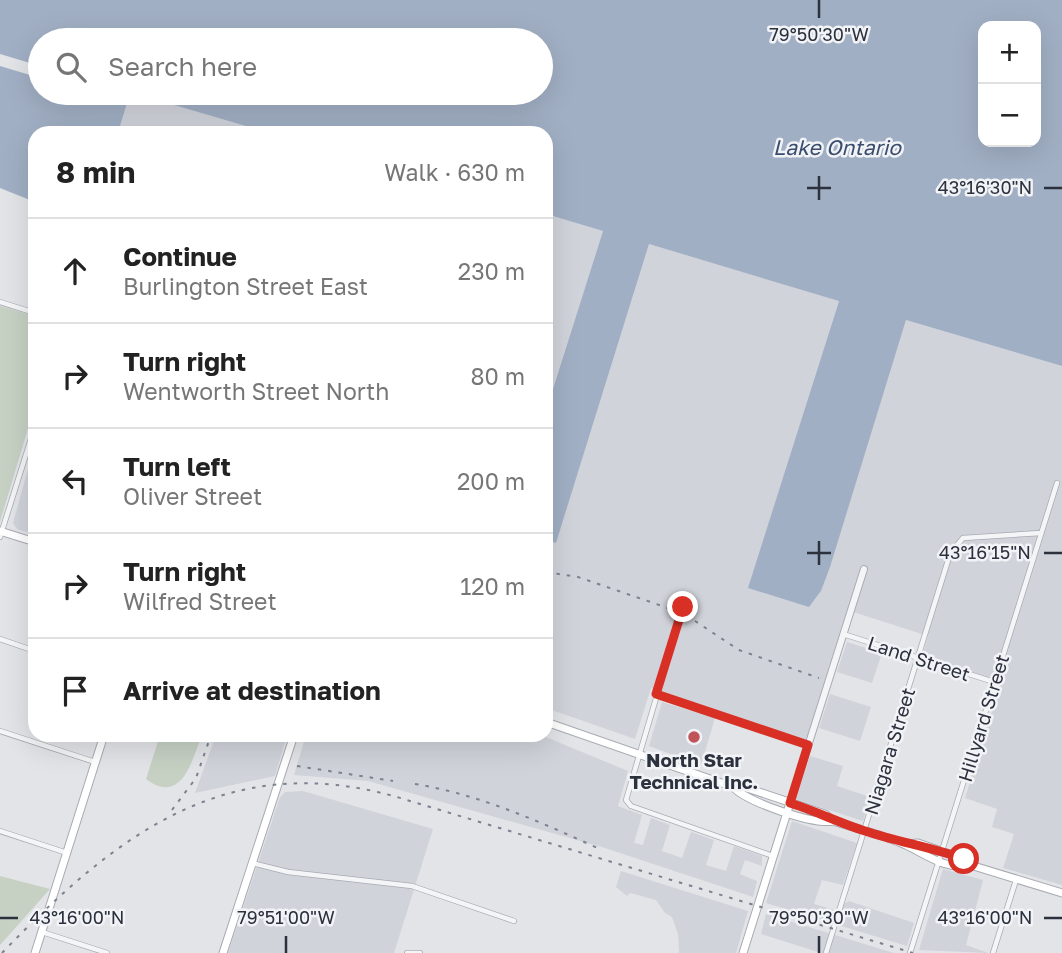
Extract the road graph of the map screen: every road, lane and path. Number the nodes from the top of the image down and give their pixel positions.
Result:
1 (0, 302) edge
2 (28, 311) edge
3 (28, 448) edge
4 (1057, 483) dead end
5 (1, 533) edge
6 (1041, 533) junction
7 (28, 540) edge
8 (864, 569) dead end
9 (683, 607) dead end
10 (843, 634) junction
11 (0, 639) edge
12 (28, 648) edge
13 (917, 658) junction
14 (994, 682) junction
15 (656, 694) junction
16 (553, 725) edge
17 (0, 731) edge
18 (28, 740) edge
19 (34, 742) edge
20 (102, 742) edge
21 (292, 742) edge
22 (808, 745) junction
23 (638, 755) junction
24 (95, 762) junction
25 (733, 787) junction
26 (790, 803) junction
27 (787, 811) junction
28 (833, 821) junction
29 (0, 831) edge
30 (864, 831) junction
31 (904, 844) junction
32 (942, 851) junction
33 (67, 853) junction
34 (773, 856) junction
35 (939, 860) junction
36 (251, 862) junction
37 (967, 864) junction
38 (1016, 880) junction
39 (1062, 893) edge
40 (514, 921) dead end
41 (42, 932) junction
42 (35, 953) edge
43 (107, 953) edge
44 (223, 953) edge
45 (407, 953) edge
46 (420, 953) edge
47 (743, 953) edge
48 (826, 953) edge
49 (910, 953) edge
50 (993, 953) edge

1 - 2 street
3 - 5 street
4 - 6 street, Hillyard Street
5 - 7 main road
6 - 13 street, Niagara Street
6 - 14 street, Hillyard Street
8 - 10 street
9 - 15 street
10 - 13 street, Land Street
10 - 22 street
11 - 12 street
13 - 14 street, Land Street
13 - 30 street, Niagara Street
14 - 32 street, Hillyard Street
15 - 22 street
15 - 23 street
16 - 23 main road
17 - 18 street
19 - 24 street
20 - 24 main road
21 - 36 main road
22 - 26 street
23 - 25 main road
23 - 34 street
24 - 33 main road
25 - 26 main road
25 - 27 main road
26 - 27 main road
26 - 28 main road
27 - 28 main road
27 - 34 main road
28 - 30 main road
29 - 33 street
30 - 31 main road
30 - 48 street, Niagara Street
31 - 32 main road
31 - 35 main road
32 - 35 street, Hillyard Street
32 - 37 main road
33 - 41 main road
34 - 47 main road
35 - 37 main road
35 - 49 street, Hillyard Street
36 - 40 street
36 - 44 main road
37 - 38 main road
38 - 39 main road
38 - 50 street
41 - 42 main road
41 - 43 street
45 - 46 street

